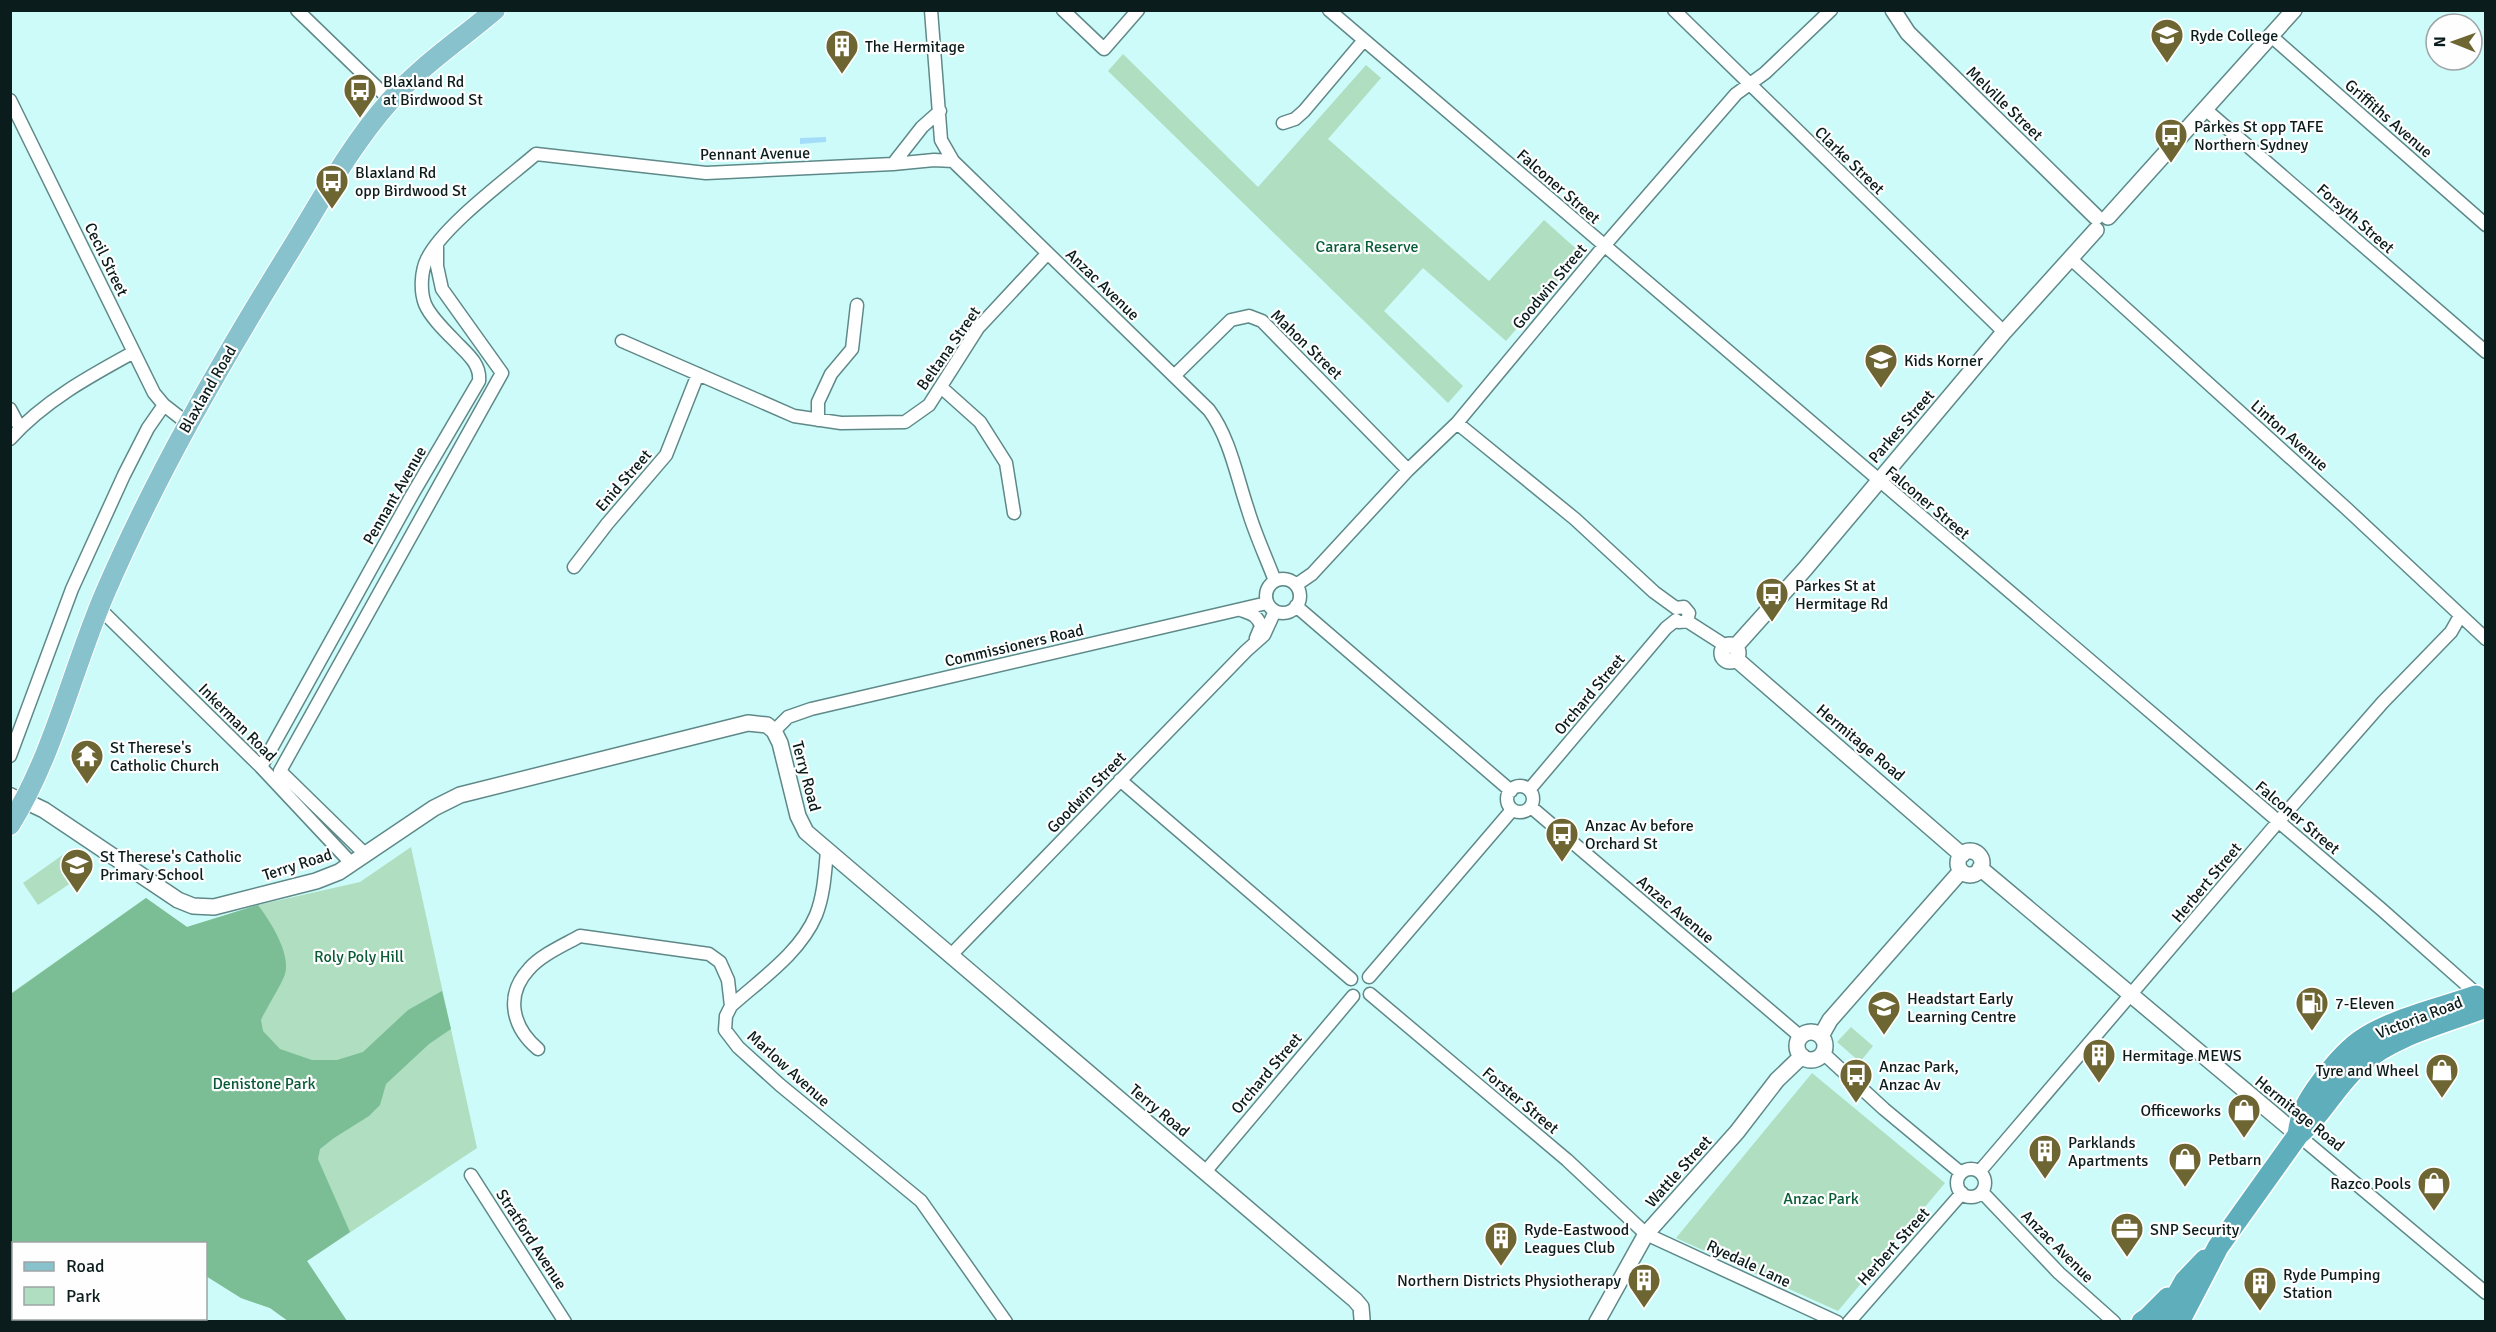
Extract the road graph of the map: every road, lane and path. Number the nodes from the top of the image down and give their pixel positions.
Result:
1 (297, 10) edge
2 (495, 10) edge
3 (931, 10) edge
4 (1063, 10) edge
5 (1138, 10) edge
6 (1329, 10) edge
7 (1674, 10) edge
8 (1831, 10) edge
9 (1893, 10) edge
10 (2294, 10) edge
11 (2271, 36) junction
12 (1364, 40) junction
13 (1749, 84) junction
14 (10, 100) edge
15 (390, 100) junction
16 (2205, 109) junction
17 (940, 111) junction
18 (1282, 123) dead end
19 (953, 161) junction
20 (892, 164) junction
21 (2100, 221) junction
22 (2486, 225) edge
23 (437, 243) junction
24 (1604, 246) junction
25 (1047, 254) junction
26 (2071, 259) junction
27 (857, 305) dead end
28 (2004, 332) junction
29 (622, 341) dead end
30 (134, 352) junction
31 (2486, 352) edge
32 (698, 374) junction
33 (1174, 376) junction
34 (942, 388) junction
35 (164, 405) junction
36 (10, 409) edge
37 (818, 420) junction
38 (187, 423) junction
39 (1457, 423) junction
40 (20, 428) junction
41 (10, 439) edge
42 (1408, 470) junction
43 (1878, 480) junction
44 (1014, 513) dead end
45 (574, 567) dead end
46 (1275, 581) junction
47 (1296, 585) junction
48 (1296, 606) junction
49 (1271, 607) junction
50 (99, 608) junction
51 (1241, 610) junction
52 (1680, 616) junction
53 (2460, 616) junction
54 (2486, 639) edge
55 (1246, 651) junction
56 (1732, 651) junction
57 (774, 731) junction
58 (10, 756) edge
59 (261, 767) junction
60 (280, 771) joint
61 (1120, 780) junction
62 (1529, 790) junction
63 (1510, 791) junction
64 (18, 798) edge
65 (1531, 807) junction
66 (1512, 810) junction
67 (2279, 821) junction
68 (10, 825) edge
69 (827, 851) junction
70 (365, 854) junction
71 (1962, 855) junction
72 (351, 863) junction
73 (1980, 868) junction
74 (1961, 871) junction
75 (951, 955) junction
76 (1369, 977) junction
77 (1352, 979) junction
78 (1370, 994) junction
79 (2131, 995) junction
80 (1353, 996) junction
81 (2483, 998) edge
82 (731, 1006) junction
83 (1821, 1036) junction
84 (1801, 1037) junction
85 (538, 1049) dead end
86 (1823, 1053) junction
87 (1802, 1056) junction
88 (2298, 1135) junction
89 (1980, 1171) junction
90 (1205, 1172) junction
91 (1961, 1173) junction
92 (471, 1175) dead end
93 (1982, 1192) junction
94 (1962, 1193) junction
95 (1646, 1234) junction
96 (2218, 1247) junction
97 (2185, 1281) junction
98 (2486, 1293) edge
99 (1362, 1321) edge
100 (565, 1322) edge
101 (1006, 1322) edge
102 (1597, 1322) edge
103 (1837, 1322) edge
104 (1849, 1322) edge
105 (2114, 1322) edge
106 (2142, 1322) edge
107 (2162, 1322) edge
108 (2179, 1322) edge

1 - 15 street
2 - 15 main road, Blaxland Road
3 - 17 street, Anzac Avenue
4 - 5 street
6 - 12 street, Falconer Street
7 - 13 street, Clarke Street
8 - 13 street, Goodwin Street
9 - 21 street, Melville Street
10 - 11 street, Parkes Street
11 - 16 street, Parkes Street
11 - 22 street, Griffiths Avenue
12 - 18 street
12 - 24 street, Falconer Street
13 - 24 street, Goodwin Street
13 - 28 street, Clarke Street
14 - 30 street, Cecil Street
15 - 38 main road, Blaxland Road
16 - 21 street, Parkes Street
16 - 31 street, Forsyth Street
17 - 19 street, Anzac Avenue
17 - 20 street
19 - 20 street, Pennant Avenue
19 - 25 street, Anzac Avenue
20 - 23 street, Pennant Avenue
21 - 26 street, Parkes Street
23 - 59 street, Pennant Avenue
23 - 60 street, Pennant Avenue
24 - 39 street, Goodwin Street
24 - 43 street, Falconer Street
25 - 33 street, Anzac Avenue
25 - 34 street, Beltana Street
26 - 28 street, Parkes Street
26 - 53 street, Linton Avenue
27 - 37 street
28 - 43 street, Parkes Street
29 - 32 street, Beltana Street
30 - 35 street, Cecil Street
30 - 40 street
32 - 37 street, Beltana Street
32 - 45 street, Enid Street
33 - 42 street, Mahon Street
33 - 46 street, Anzac Avenue
34 - 37 street, Beltana Street
34 - 44 street
35 - 38 street, Cecil Street
35 - 58 street, Blaxland Road
36 - 40 street
38 - 50 main road, Blaxland Road
39 - 42 street, Goodwin Street
39 - 52 street, Hermitage Road
40 - 41 street
42 - 47 street, Goodwin Street
43 - 56 street, Parkes Street
43 - 67 street, Falconer Street
46 - 47 street
46 - 49 street
47 - 48 street
48 - 49 street
48 - 63 street
49 - 51 street, Commissioners Road
49 - 55 street, Goodwin Street
50 - 59 street, Inkerman Road
50 - 64 main road, Blaxland Road
51 - 55 street, Goodwin Street
51 - 57 street, Commissioners Road
52 - 56 street, Hermitage Road
52 - 62 street, Orchard Street
53 - 54 street, Linton Avenue
53 - 67 street, Herbert Street
55 - 61 street, Goodwin Street
56 - 71 street, Hermitage Road
57 - 69 street, Terry Road
57 - 70 street, Terry Road
59 - 72 street, Inkerman Road
60 - 70 street, Inkerman Road
61 - 75 street, Goodwin Street
61 - 77 street
62 - 63 street
62 - 65 street
63 - 66 street
64 - 68 main road, Blaxland Road
64 - 72 street, Terry Road
65 - 66 street
65 - 84 street, Anzac Avenue
66 - 76 street
67 - 79 street, Herbert Street
67 - 81 street, Falconer Street
69 - 75 street, Terry Road
69 - 82 street
70 - 72 street, Terry Road
71 - 73 street
71 - 74 street
73 - 74 street
73 - 79 street, Hermitage Road
74 - 83 street
75 - 90 street, Terry Road
76 - 77 street
76 - 78 street
77 - 80 street
78 - 80 street
78 - 95 street, Forster Street
79 - 88 street, Hermitage Road
79 - 89 street, Herbert Street
80 - 90 street, Orchard Street
81 - 88 highway, Victoria Road
82 - 85 street, Marlow Avenue
82 - 101 street, Marlow Avenue
83 - 84 street
83 - 86 street
84 - 87 street
86 - 87 street
86 - 91 street
87 - 95 street, Wattle Street
88 - 96 highway, Victoria Road
88 - 98 street, Hermitage Road
89 - 91 street
89 - 93 street
90 - 99 street, Terry Road
91 - 94 street
92 - 100 street, Stratford Avenue
93 - 94 street
93 - 105 street, Anzac Avenue
94 - 104 street, Herbert Street
95 - 102 street, Wattle Street
95 - 103 street, Ryedale Lane
96 - 97 highway, Victoria Road
96 - 108 highway, Victoria Road
97 - 106 highway
97 - 107 highway, Victoria Road

